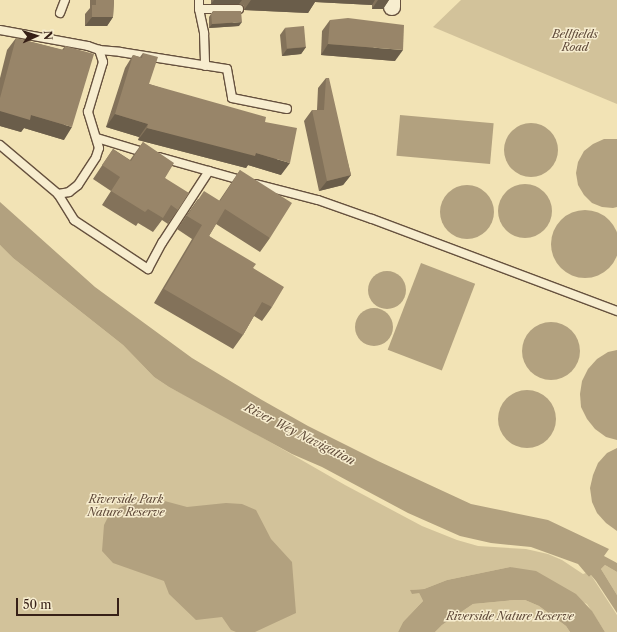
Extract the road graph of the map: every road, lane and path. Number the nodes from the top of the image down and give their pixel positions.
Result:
1 (65, 0) edge
2 (199, 0) edge
3 (199, 9) junction
4 (239, 9) edge
5 (60, 13) dead end
6 (0, 30) edge
7 (99, 50) junction
8 (205, 66) junction
9 (287, 109) dead end
10 (97, 138) junction
11 (0, 146) edge
12 (209, 171) junction
13 (58, 194) junction
14 (617, 311) edge

1 - 5 lane
2 - 3 lane
3 - 4 lane
3 - 8 lane
6 - 7 lane
7 - 8 lane
7 - 10 lane
8 - 9 lane
10 - 12 lane
10 - 13 lane
11 - 13 lane
12 - 13 lane
12 - 14 lane

